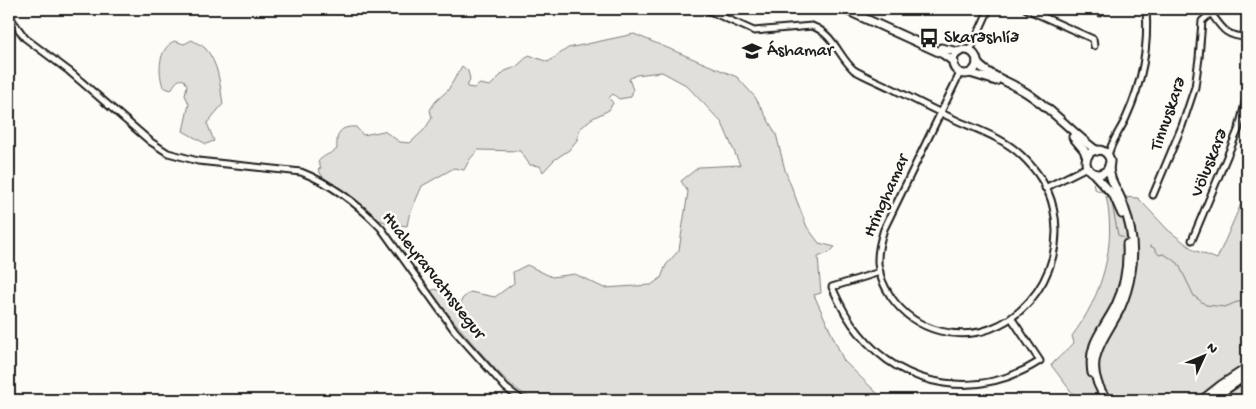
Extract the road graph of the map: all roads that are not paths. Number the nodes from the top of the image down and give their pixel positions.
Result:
1 (705, 9) edge
2 (844, 9) edge
3 (854, 9) edge
4 (989, 9) edge
5 (1026, 9) edge
6 (1146, 9) edge
7 (1210, 11) edge
8 (9, 16) edge
9 (1247, 37) edge
10 (1094, 46) dead end
11 (970, 51) junction
12 (959, 52) junction
13 (954, 62) junction
14 (977, 62) junction
15 (960, 73) junction
16 (970, 73) junction
17 (1247, 95) edge
18 (940, 113) junction
19 (1111, 145) junction
20 (1099, 151) junction
21 (1108, 156) junction
22 (1087, 158) junction
23 (1109, 165) junction
24 (1087, 167) junction
25 (1094, 174) junction
26 (1045, 188) junction
27 (1153, 195) dead end
28 (1192, 240) dead end
29 (880, 272) junction
30 (1012, 318) junction
31 (1247, 368) edge
32 (1247, 375) edge
33 (522, 400) edge
34 (1102, 400) edge
35 (1107, 400) edge
36 (1202, 400) edge
37 (1211, 400) edge

1 - 18 street
2 - 13 main road
3 - 12 main road
4 - 11 street
5 - 10 street
6 - 19 street
7 - 9 street
7 - 27 street, Tinnuskarð
8 - 33 street, Hvaleyrarvatnsvegur
11 - 12 main road
11 - 14 main road
12 - 13 main road
13 - 15 main road
14 - 16 main road
14 - 20 main road
15 - 16 main road
15 - 18 street, Hringhamar
16 - 22 main road
17 - 28 street, Völuskarð
18 - 26 street, Hringhamar
18 - 29 street, Hringhamar
19 - 20 street
19 - 21 street
20 - 21 main road
20 - 22 main road
21 - 23 main road
22 - 24 main road
23 - 25 main road
23 - 35 main road
24 - 25 main road
24 - 26 street
25 - 34 main road
26 - 30 street, Hringhamar
29 - 30 street, Hringhamar
29 - 30 street
31 - 36 main road
32 - 37 main road

